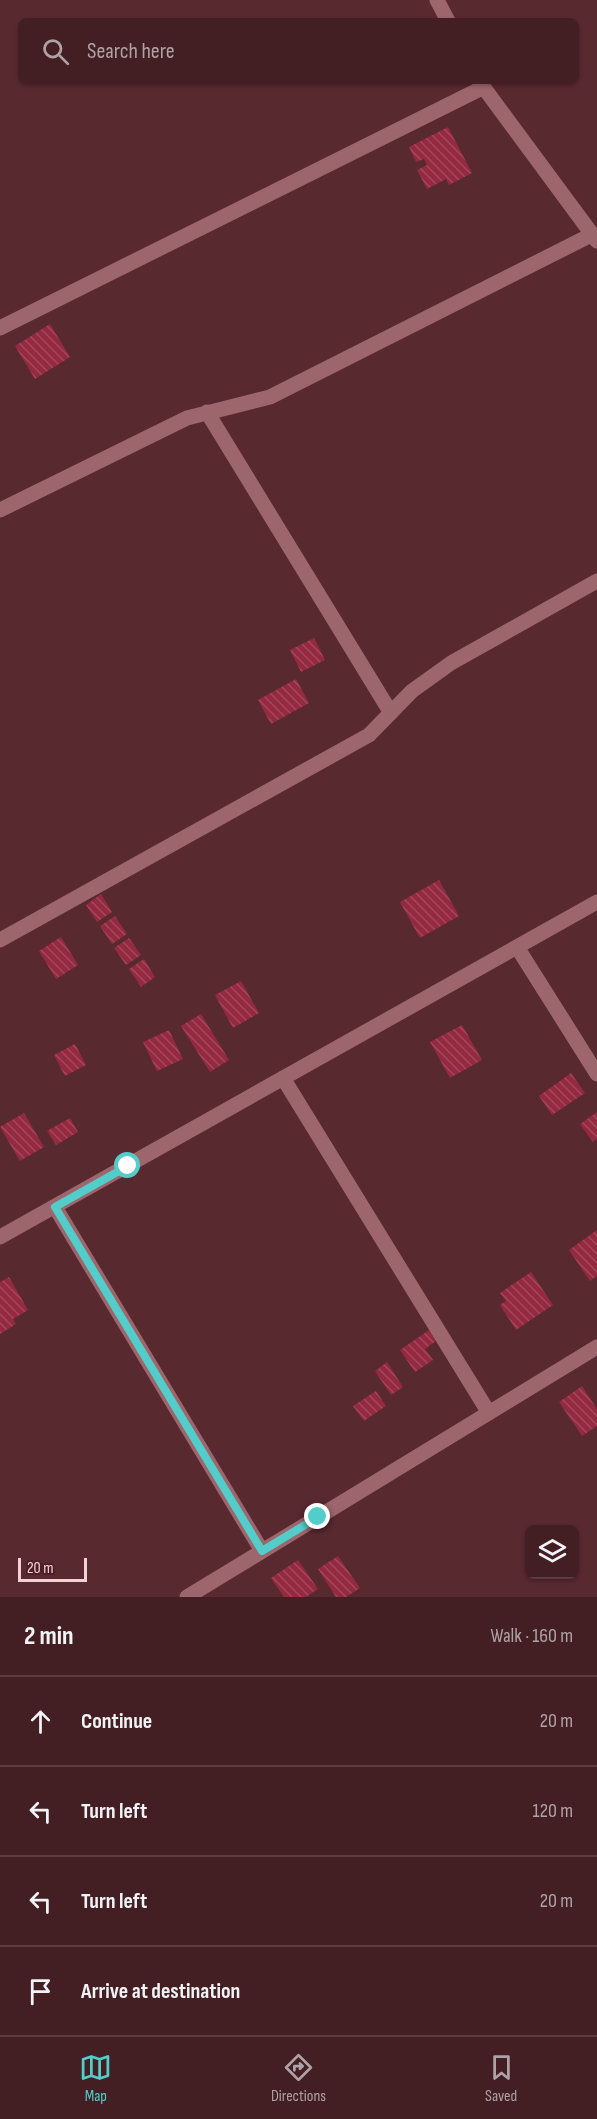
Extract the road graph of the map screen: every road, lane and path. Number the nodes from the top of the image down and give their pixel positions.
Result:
1 (437, 0) edge
2 (446, 18) edge
3 (481, 84) edge
4 (595, 237) edge
5 (0, 328) edge
6 (207, 412) junction
7 (0, 510) edge
8 (597, 581) edge
9 (392, 713) junction
10 (597, 902) edge
11 (0, 940) edge
12 (518, 947) junction
13 (597, 1074) edge
14 (283, 1078) junction
15 (55, 1207) junction
16 (0, 1238) edge
17 (597, 1347) edge
18 (489, 1413) junction
19 (262, 1551) junction
20 (187, 1597) edge

1 - 2 street
3 - 4 street
3 - 5 street
4 - 6 street
6 - 7 street
6 - 9 street
8 - 9 street
9 - 11 street
10 - 12 street
12 - 13 street
12 - 14 street
14 - 15 street
14 - 18 street
15 - 16 street
15 - 19 street
17 - 18 street
18 - 19 street
19 - 20 street

